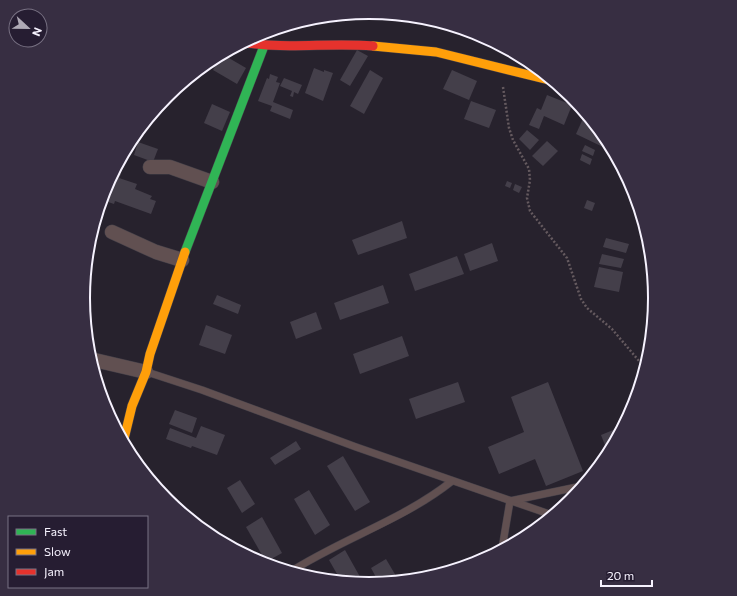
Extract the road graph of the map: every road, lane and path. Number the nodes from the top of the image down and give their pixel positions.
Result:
1 (254, 44) edge
2 (264, 46) junction
3 (503, 70) junction
4 (539, 78) edge
5 (150, 167) dead end
6 (212, 182) junction
7 (112, 232) dead end
8 (182, 260) junction
9 (97, 361) edge
10 (640, 362) edge
11 (146, 372) junction
12 (125, 434) edge
13 (452, 480) junction
14 (573, 488) edge
15 (510, 500) junction
16 (546, 513) edge
17 (503, 542) edge
18 (298, 568) edge

1 - 2 street
2 - 3 street
2 - 6 street
3 - 4 street
3 - 10 path
5 - 6 street
6 - 8 street
7 - 8 street
8 - 11 street
9 - 11 street
11 - 12 street
11 - 13 lane
13 - 15 lane
13 - 18 lane
14 - 15 lane
15 - 16 lane
15 - 17 lane

